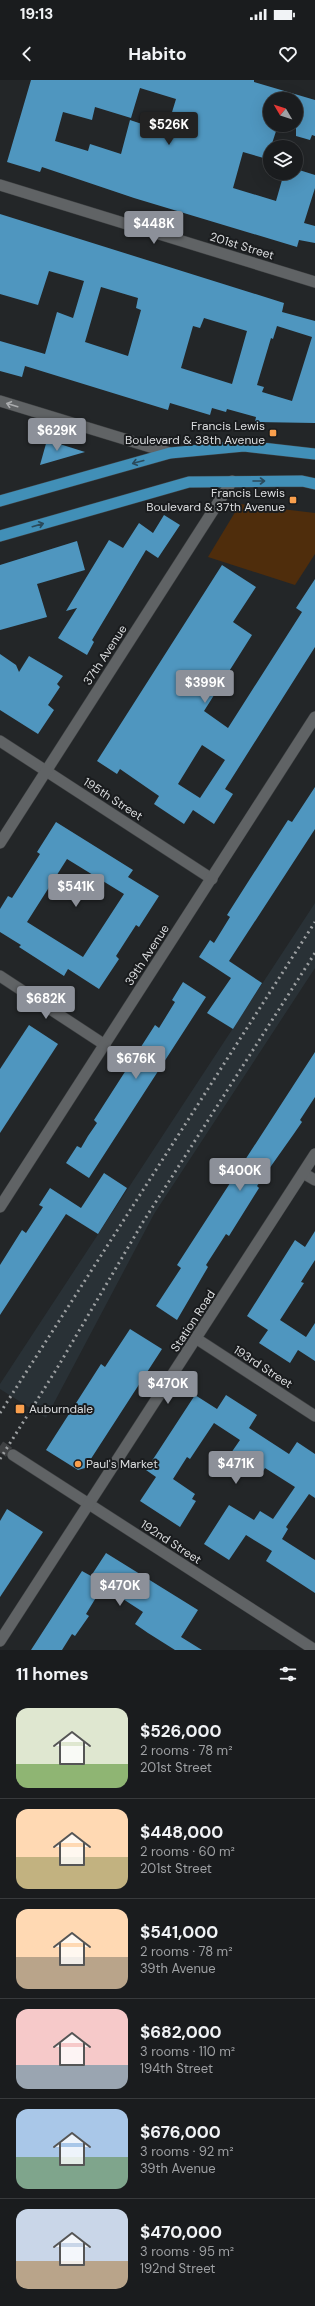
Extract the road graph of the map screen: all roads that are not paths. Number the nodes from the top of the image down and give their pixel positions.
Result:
1 (0, 185) edge
2 (315, 282) edge
3 (0, 401) edge
4 (170, 453) junction
5 (315, 454) edge
6 (232, 481) junction
7 (315, 484) edge
8 (0, 501) edge
9 (0, 536) edge
10 (315, 717) edge
11 (0, 741) edge
12 (46, 771) junction
13 (0, 843) edge
14 (212, 879) junction
15 (0, 976) edge
16 (105, 1045) junction
17 (315, 1154) edge
18 (303, 1173) junction
19 (315, 1180) edge
20 (0, 1207) edge
21 (197, 1339) junction
22 (315, 1416) edge
23 (13, 1455) tunnel mouth
24 (89, 1504) junction
25 (0, 1641) edge
26 (315, 1650) edge

1 - 2 street, 201st Street
4 -> 3 street
4 - 5 main road
4 -> 8 main road
6 -> 7 main road
9 -> 6 main road
6 - 12 street, 37th Avenue
10 - 14 street, 39th Avenue
11 - 12 street, 195th Street
12 - 13 street, 37th Avenue
12 - 14 street, 195th Street
14 - 16 street, 39th Avenue
15 - 16 street
16 - 20 street, 39th Avenue
17 - 18 street, Station Road
18 - 19 street
18 - 21 street, Station Road
21 - 22 street, 193rd Street
21 - 24 street, Station Road
23 - 24 street, 192nd Street
24 - 25 street, Station Road
24 - 26 street, 192nd Street

